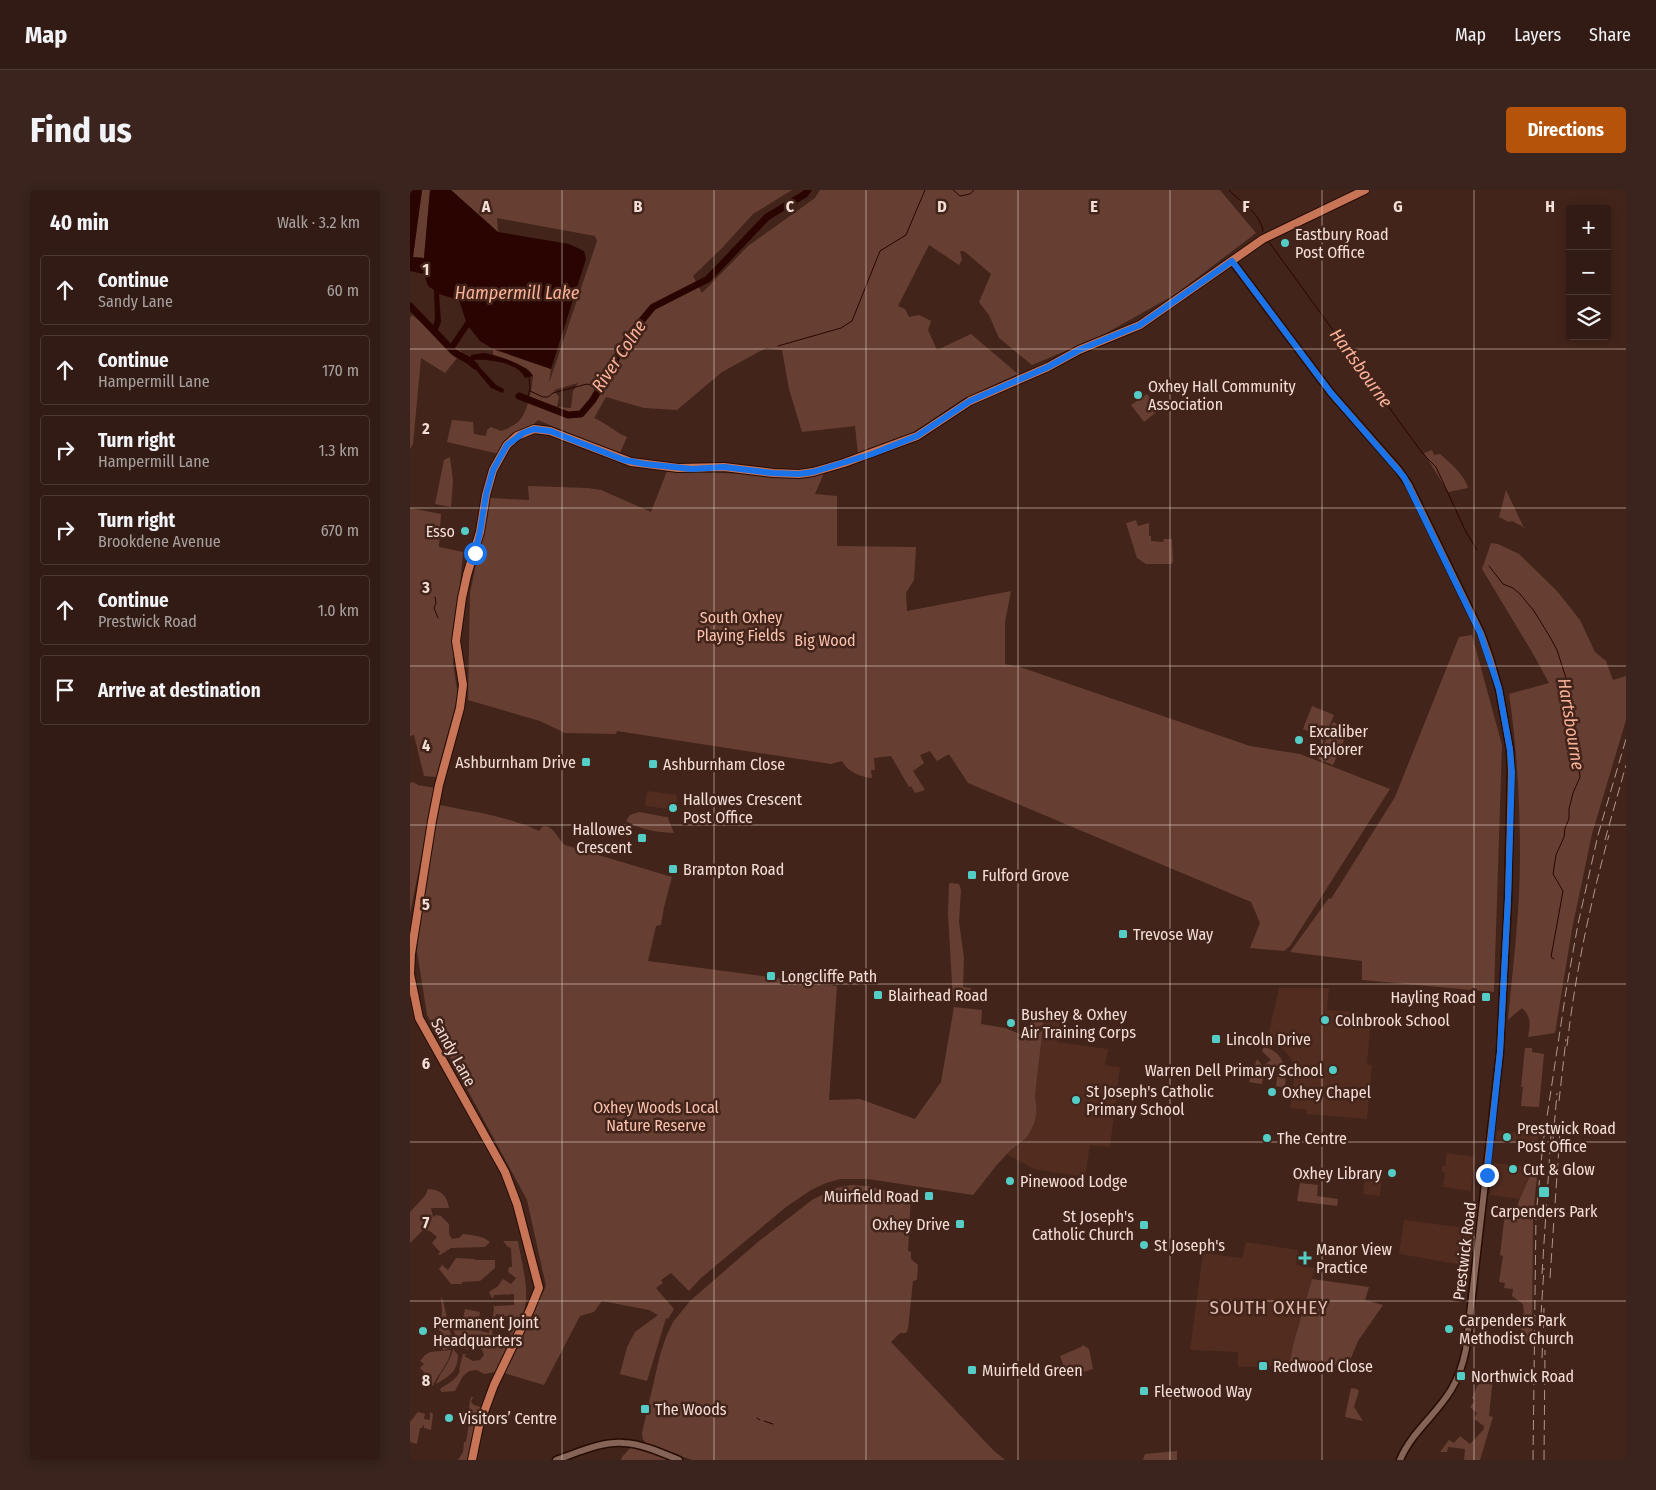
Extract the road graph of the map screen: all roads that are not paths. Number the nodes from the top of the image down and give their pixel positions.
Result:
1 (1364, 190) edge
2 (1232, 261) junction
3 (472, 1460) edge
4 (556, 1460) edge
5 (680, 1460) edge
6 (1400, 1460) edge

1 - 2 main road, Sandy Lane
2 - 3 main road, Sandy Lane
2 - 6 main road, Prestwick Road
4 - 5 main road

